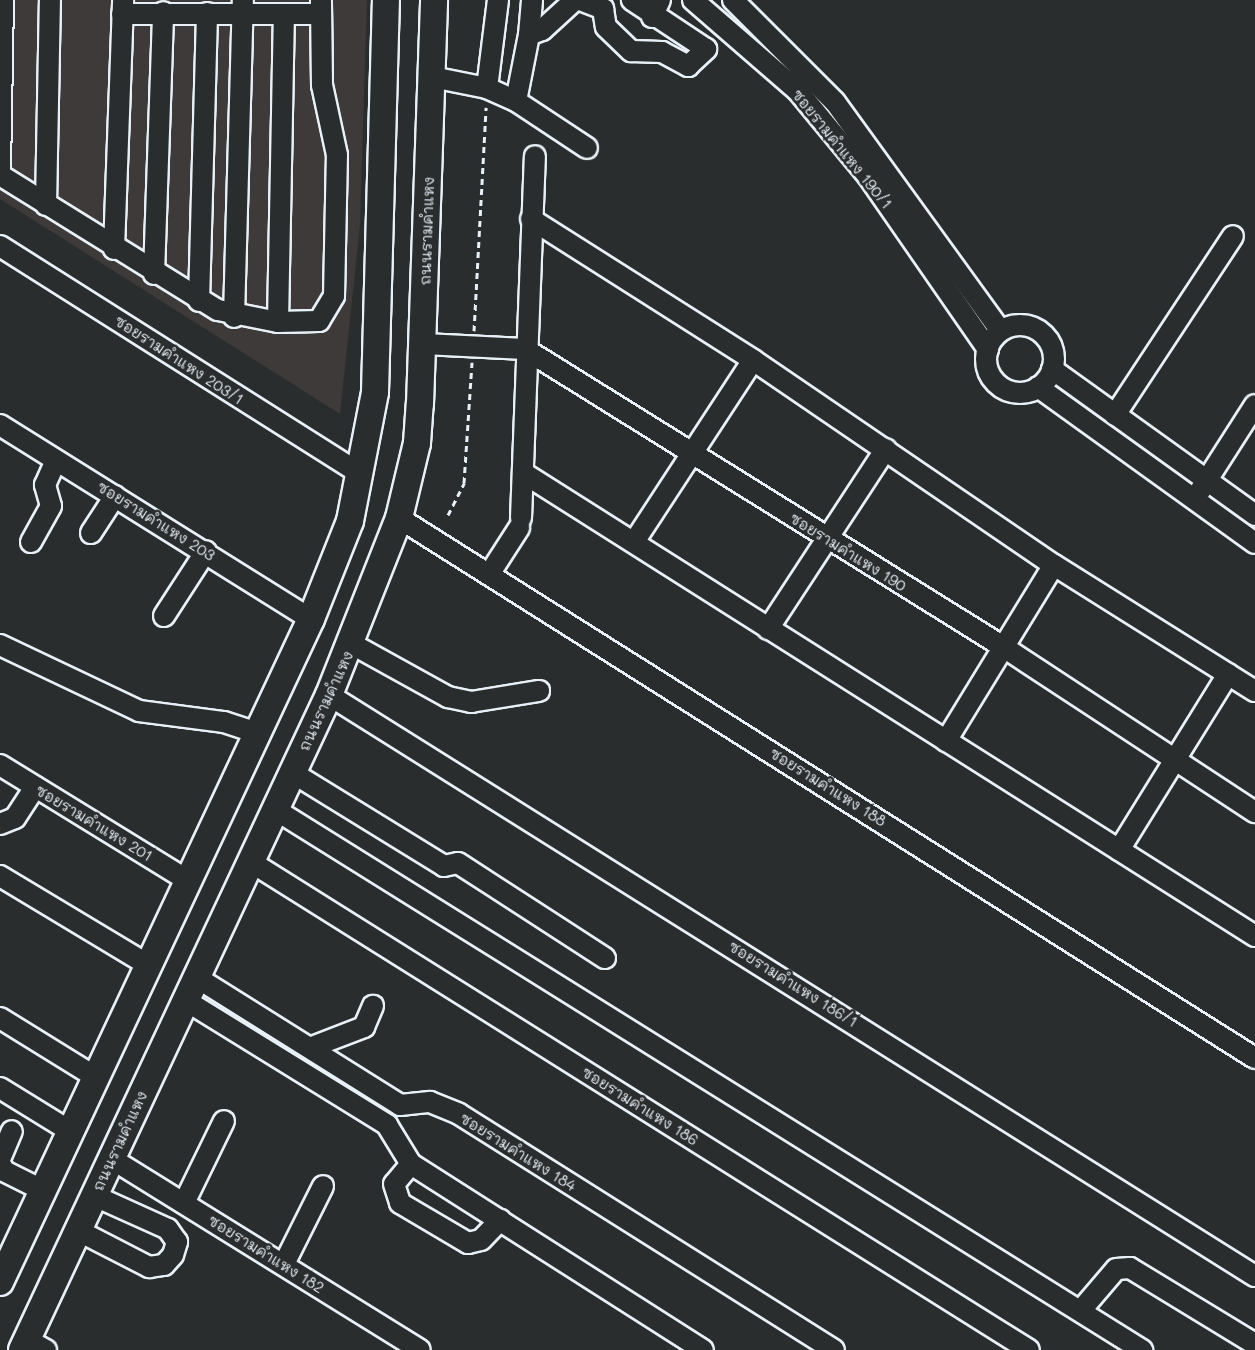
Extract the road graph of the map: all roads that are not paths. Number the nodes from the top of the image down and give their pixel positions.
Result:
1 (3, 0) edge
2 (50, 0) edge
3 (386, 0) edge
4 (434, 0) edge
5 (498, 0) edge
6 (532, 0) edge
7 (575, 0) edge
8 (580, 0) edge
9 (632, 0) edge
10 (693, 0) edge
11 (733, 0) edge
12 (610, 5) edge
13 (122, 7) edge
14 (243, 7) edge
15 (320, 7) edge
16 (656, 8) edge
17 (164, 12) junction
18 (207, 13) junction
19 (284, 14) junction
20 (669, 27) junction
21 (529, 34) junction
22 (662, 52) junction
23 (432, 77) junction
24 (487, 88) junction
25 (516, 101) junction
26 (587, 148) dead end
27 (535, 156) dead end
28 (0, 173) edge
29 (46, 205) junction
30 (531, 219) junction
31 (911, 221) junction
32 (1233, 236) dead end
33 (0, 246) edge
34 (114, 249) junction
35 (154, 274) junction
36 (199, 301) junction
37 (234, 317) junction
38 (278, 322) junction
39 (1000, 330) junction
40 (169, 337) dead end
41 (424, 344) junction
42 (525, 349) junction
43 (988, 349) junction
44 (753, 360) junction
45 (1052, 369) junction
46 (1038, 387) junction
47 (1255, 405) edge
48 (1115, 415) junction
49 (0, 425) edge
50 (296, 429) junction
51 (886, 449) junction
52 (693, 452) junction
53 (56, 460) junction
54 (361, 466) junction
55 (525, 474) junction
56 (1201, 489) junction
57 (115, 496) junction
58 (1255, 516) edge
59 (399, 518) junction
60 (91, 533) dead end
61 (825, 538) junction
62 (31, 542) dead end
63 (634, 542) junction
64 (1255, 543) edge
65 (206, 551) junction
66 (1054, 565) junction
67 (490, 573) junction
68 (164, 616) dead end
69 (311, 619) junction
70 (768, 629) junction
71 (352, 644) junction
72 (0, 645) edge
73 (1005, 648) junction
74 (1228, 674) junction
75 (539, 691) dead end
76 (1255, 691) edge
77 (329, 695) junction
78 (254, 732) junction
79 (946, 741) junction
80 (1174, 759) junction
81 (0, 765) edge
82 (293, 773) junction
83 (35, 787) junction
84 (276, 810) junction
85 (1255, 812) edge
86 (0, 824) edge
87 (1119, 850) junction
88 (251, 862) junction
89 (0, 876) edge
90 (187, 880) junction
91 (1255, 936) edge
92 (605, 958) dead end
93 (150, 966) junction
94 (196, 977) junction
95 (185, 1000) junction
96 (373, 1006) dead end
97 (0, 1018) edge
98 (308, 1045) junction
99 (1255, 1058) edge
100 (292, 1064) junction
101 (97, 1078) junction
102 (0, 1088) edge
103 (400, 1105) junction
104 (224, 1120) dead end
105 (387, 1125) junction
106 (12, 1131) dead end
107 (70, 1131) junction
108 (112, 1158) junction
109 (0, 1161) edge
110 (411, 1164) junction
111 (323, 1186) dead end
112 (42, 1190) junction
113 (95, 1196) junction
114 (184, 1203) junction
115 (500, 1220) junction
116 (79, 1231) junction
117 (6, 1255) edge
118 (284, 1264) junction
119 (1255, 1276) edge
120 (0, 1282) edge
121 (1082, 1309) junction
122 (1255, 1344) edge
123 (31, 1346) edge
124 (420, 1350) edge
125 (703, 1350) edge
126 (834, 1350) edge
127 (1029, 1350) edge
128 (1142, 1350) edge

1 - 28 street
2 - 29 street
3 - 54 main road
4 - 23 main road, ถนนรามคำแหง
5 - 24 street
6 - 21 street
7 - 21 street
8 - 12 street
9 - 16 street
10 - 31 street, ซอยรามคำแหง 190/1
11 - 31 street, ซอยรามคำแหง 190/1
12 - 22 street
13 - 17 street
13 - 34 street
14 - 18 street
14 - 19 street
14 - 37 street
15 - 19 street
15 - 38 street
16 - 20 street
17 - 18 street
17 - 35 street
18 - 36 street
19 - 38 street
20 - 22 street
20 - 22 street
21 - 25 street
23 - 24 street
23 - 41 main road, ถนนรามคำแหง
24 - 25 street
25 - 26 street
27 - 30 street
28 - 29 street
29 - 34 street
30 - 42 street
30 - 44 street
31 - 39 street, ซอยรามคำแหง 190/1
31 - 43 street, ซอยรามคำแหง 190/1
32 - 48 street
33 - 50 street, ซอยรามคำแหง 203/1
34 - 35 street
35 - 36 street
36 - 37 street
37 - 38 street
39 - 43 street
39 - 45 street
40 - 50 street, ซอยรามคำแหง 203/1
41 - 42 street, ซอยรามคำแหง 190
41 - 59 main road, ถนนรามคำแหง
42 - 52 street, ซอยรามคำแหง 190
42 - 55 street
43 - 46 street, ซอยรามคำแหง 190/1
44 - 51 street
44 - 52 street
45 - 46 street
45 - 48 street
46 - 56 street
47 - 56 street
48 - 56 street
49 - 53 street, ซอยรามคำแหง 203
50 - 54 street, ซอยรามคำแหง 203/1
51 - 61 street
51 - 66 street
52 - 61 street, ซอยรามคำแหง 190
52 - 63 street
53 - 57 street, ซอยรามคำแหง 203
53 - 62 street
54 - 69 main road
55 - 63 street
55 - 67 street
56 - 58 street
56 - 64 street
57 - 60 street
57 - 65 street, ซอยรามคำแหง 203
59 - 67 street, ซอยรามคำแหง 188
59 - 71 main road, ถนนรามคำแหง
61 - 70 street
61 - 73 street, ซอยรามคำแหง 190
63 - 70 street
65 - 68 street
65 - 69 street, ซอยรามคำแหง 203
66 - 73 street
66 - 74 street
67 - 99 street, ซอยรามคำแหง 188
69 - 78 main road
70 - 79 street
71 - 75 street
71 - 77 main road, ถนนรามคำแหง
72 - 78 street
73 - 79 street
73 - 80 street, ซอยรามคำแหง 190
74 - 76 street
74 - 80 street
77 - 82 main road, ถนนรามคำแหง
77 - 119 street, ซอยรามคำแหง 186/1
78 - 90 main road
79 - 87 street
80 - 85 street, ซอยรามคำแหง 190
80 - 87 street
81 - 83 street, ซอยรามคำแหง 201
82 - 84 main road, ถนนรามคำแหง
82 - 92 street
83 - 86 street
83 - 90 street, ซอยรามคำแหง 201
84 - 88 main road, ถนนรามคำแหง
84 - 121 street
87 - 91 street
88 - 94 main road, ถนนรามคำแหง
88 - 127 street, ซอยรามคำแหง 186
89 - 93 street
90 - 93 main road
93 - 101 main road
94 - 95 main road, ถนนรามคำแหง
94 - 98 street
95 - 100 street
95 - 108 main road, ถนนรามคำแหง
96 - 98 street
97 - 101 street
98 - 100 street
98 - 103 street
100 - 105 street
101 - 107 main road
102 - 107 street
103 - 105 street
103 - 126 street, ซอยรามคำแหง 184
104 - 114 street
105 - 110 street
106 - 109 street
107 - 112 main road
108 - 113 main road, ถนนรามคำแหง
108 - 114 street, ซอยรามคำแหง 182
109 - 112 street
110 - 115 street
110 - 115 street
111 - 118 street
112 - 117 main road
113 - 116 main road, ถนนรามคำแหง
113 - 116 street
114 - 118 street, ซอยรามคำแหง 182
115 - 125 street
116 - 123 main road, ถนนรามคำแหง
117 - 120 main road
118 - 124 street, ซอยรามคำแหง 182
121 - 122 street
121 - 128 street

